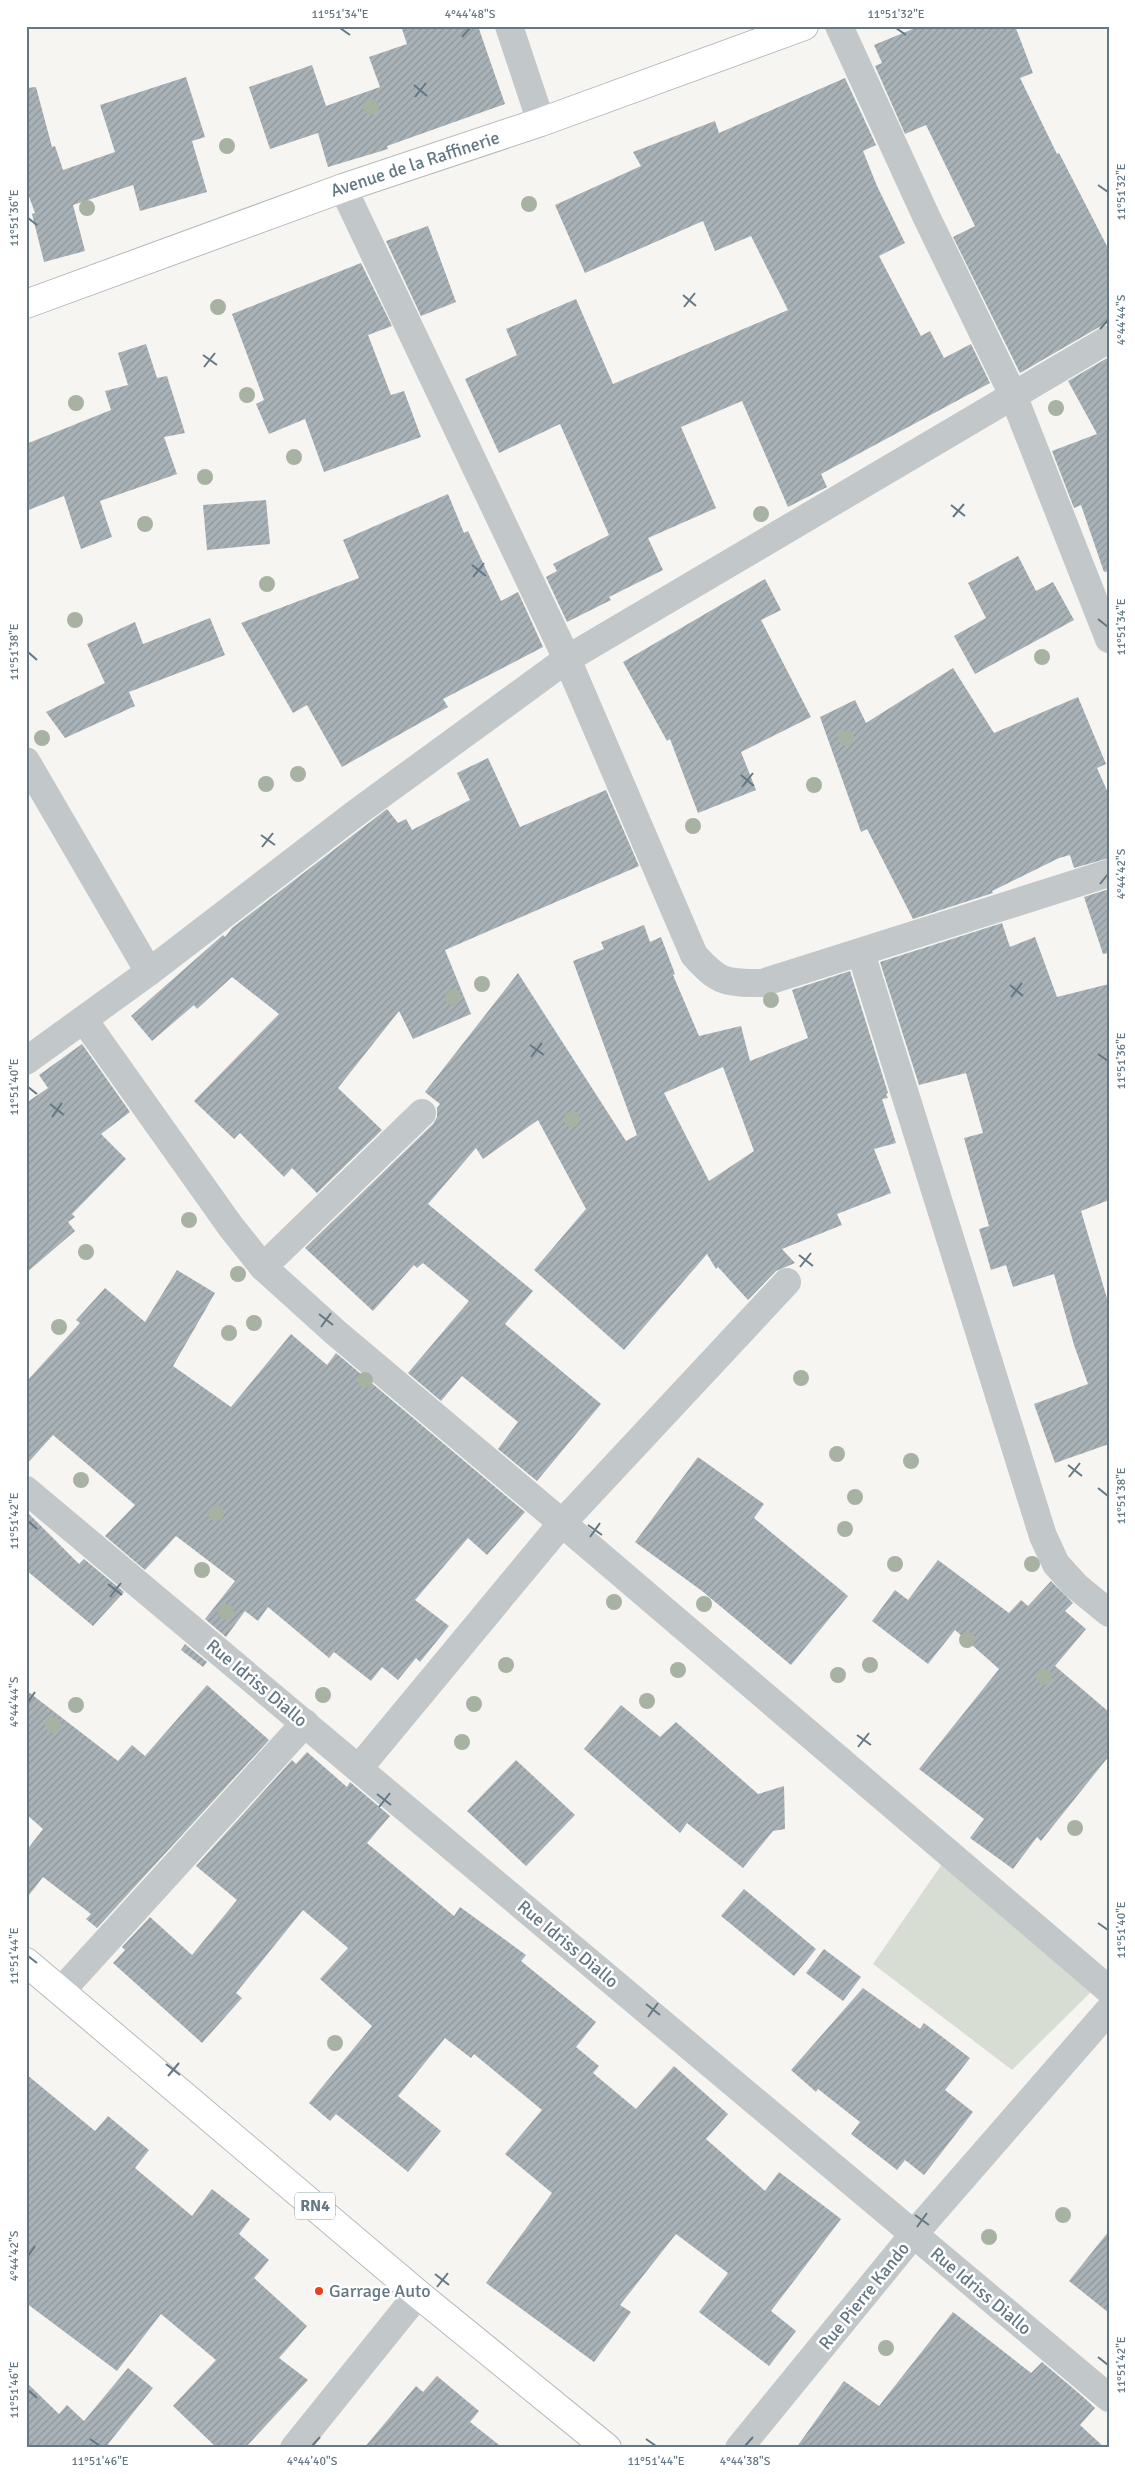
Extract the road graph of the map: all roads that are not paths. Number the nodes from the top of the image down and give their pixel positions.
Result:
1 (509, 26) edge
2 (804, 26) edge
3 (840, 26) edge
4 (541, 122) junction
5 (342, 188) junction
6 (26, 304) edge
7 (1109, 338) edge
8 (1013, 395) junction
9 (1109, 639) edge
10 (568, 659) junction
11 (26, 761) edge
12 (1109, 873) edge
13 (861, 953) junction
14 (149, 972) junction
15 (84, 1020) junction
16 (26, 1061) edge
17 (422, 1112) dead end
18 (263, 1267) junction
19 (787, 1282) dead end
20 (26, 1490) edge
21 (562, 1523) junction
22 (1109, 1613) edge
23 (305, 1723) junction
24 (359, 1768) junction
25 (27, 1964) edge
26 (1109, 1990) edge
27 (61, 1991) junction
28 (1109, 2010) edge
29 (914, 2235) junction
30 (418, 2294) junction
31 (1109, 2398) edge
32 (294, 2448) edge
33 (606, 2448) edge
34 (739, 2448) edge

1 - 4 street
2 - 4 main road, Avenue de la Raffinerie
3 - 8 street
4 - 5 main road, Avenue de la Raffinerie
5 - 6 main road, Avenue de la Raffinerie
5 - 10 street
7 - 8 street
8 - 9 street
8 - 10 street
10 - 13 street
10 - 14 street
11 - 14 street
12 - 13 street
13 - 22 street
14 - 15 street
15 - 16 street
15 - 18 street
17 - 18 street
18 - 21 street
19 - 21 street
20 - 23 street, Rue Idriss Diallo
21 - 24 street
21 - 26 street
23 - 24 street, Rue Idriss Diallo
23 - 27 street
24 - 29 street, Rue Idriss Diallo
25 - 27 main road, RN4
27 - 30 main road, RN4
28 - 29 street, Rue Pierre Kando
29 - 31 street, Rue Idriss Diallo
29 - 34 street, Rue Pierre Kando
30 - 32 street
30 - 33 main road, RN4

